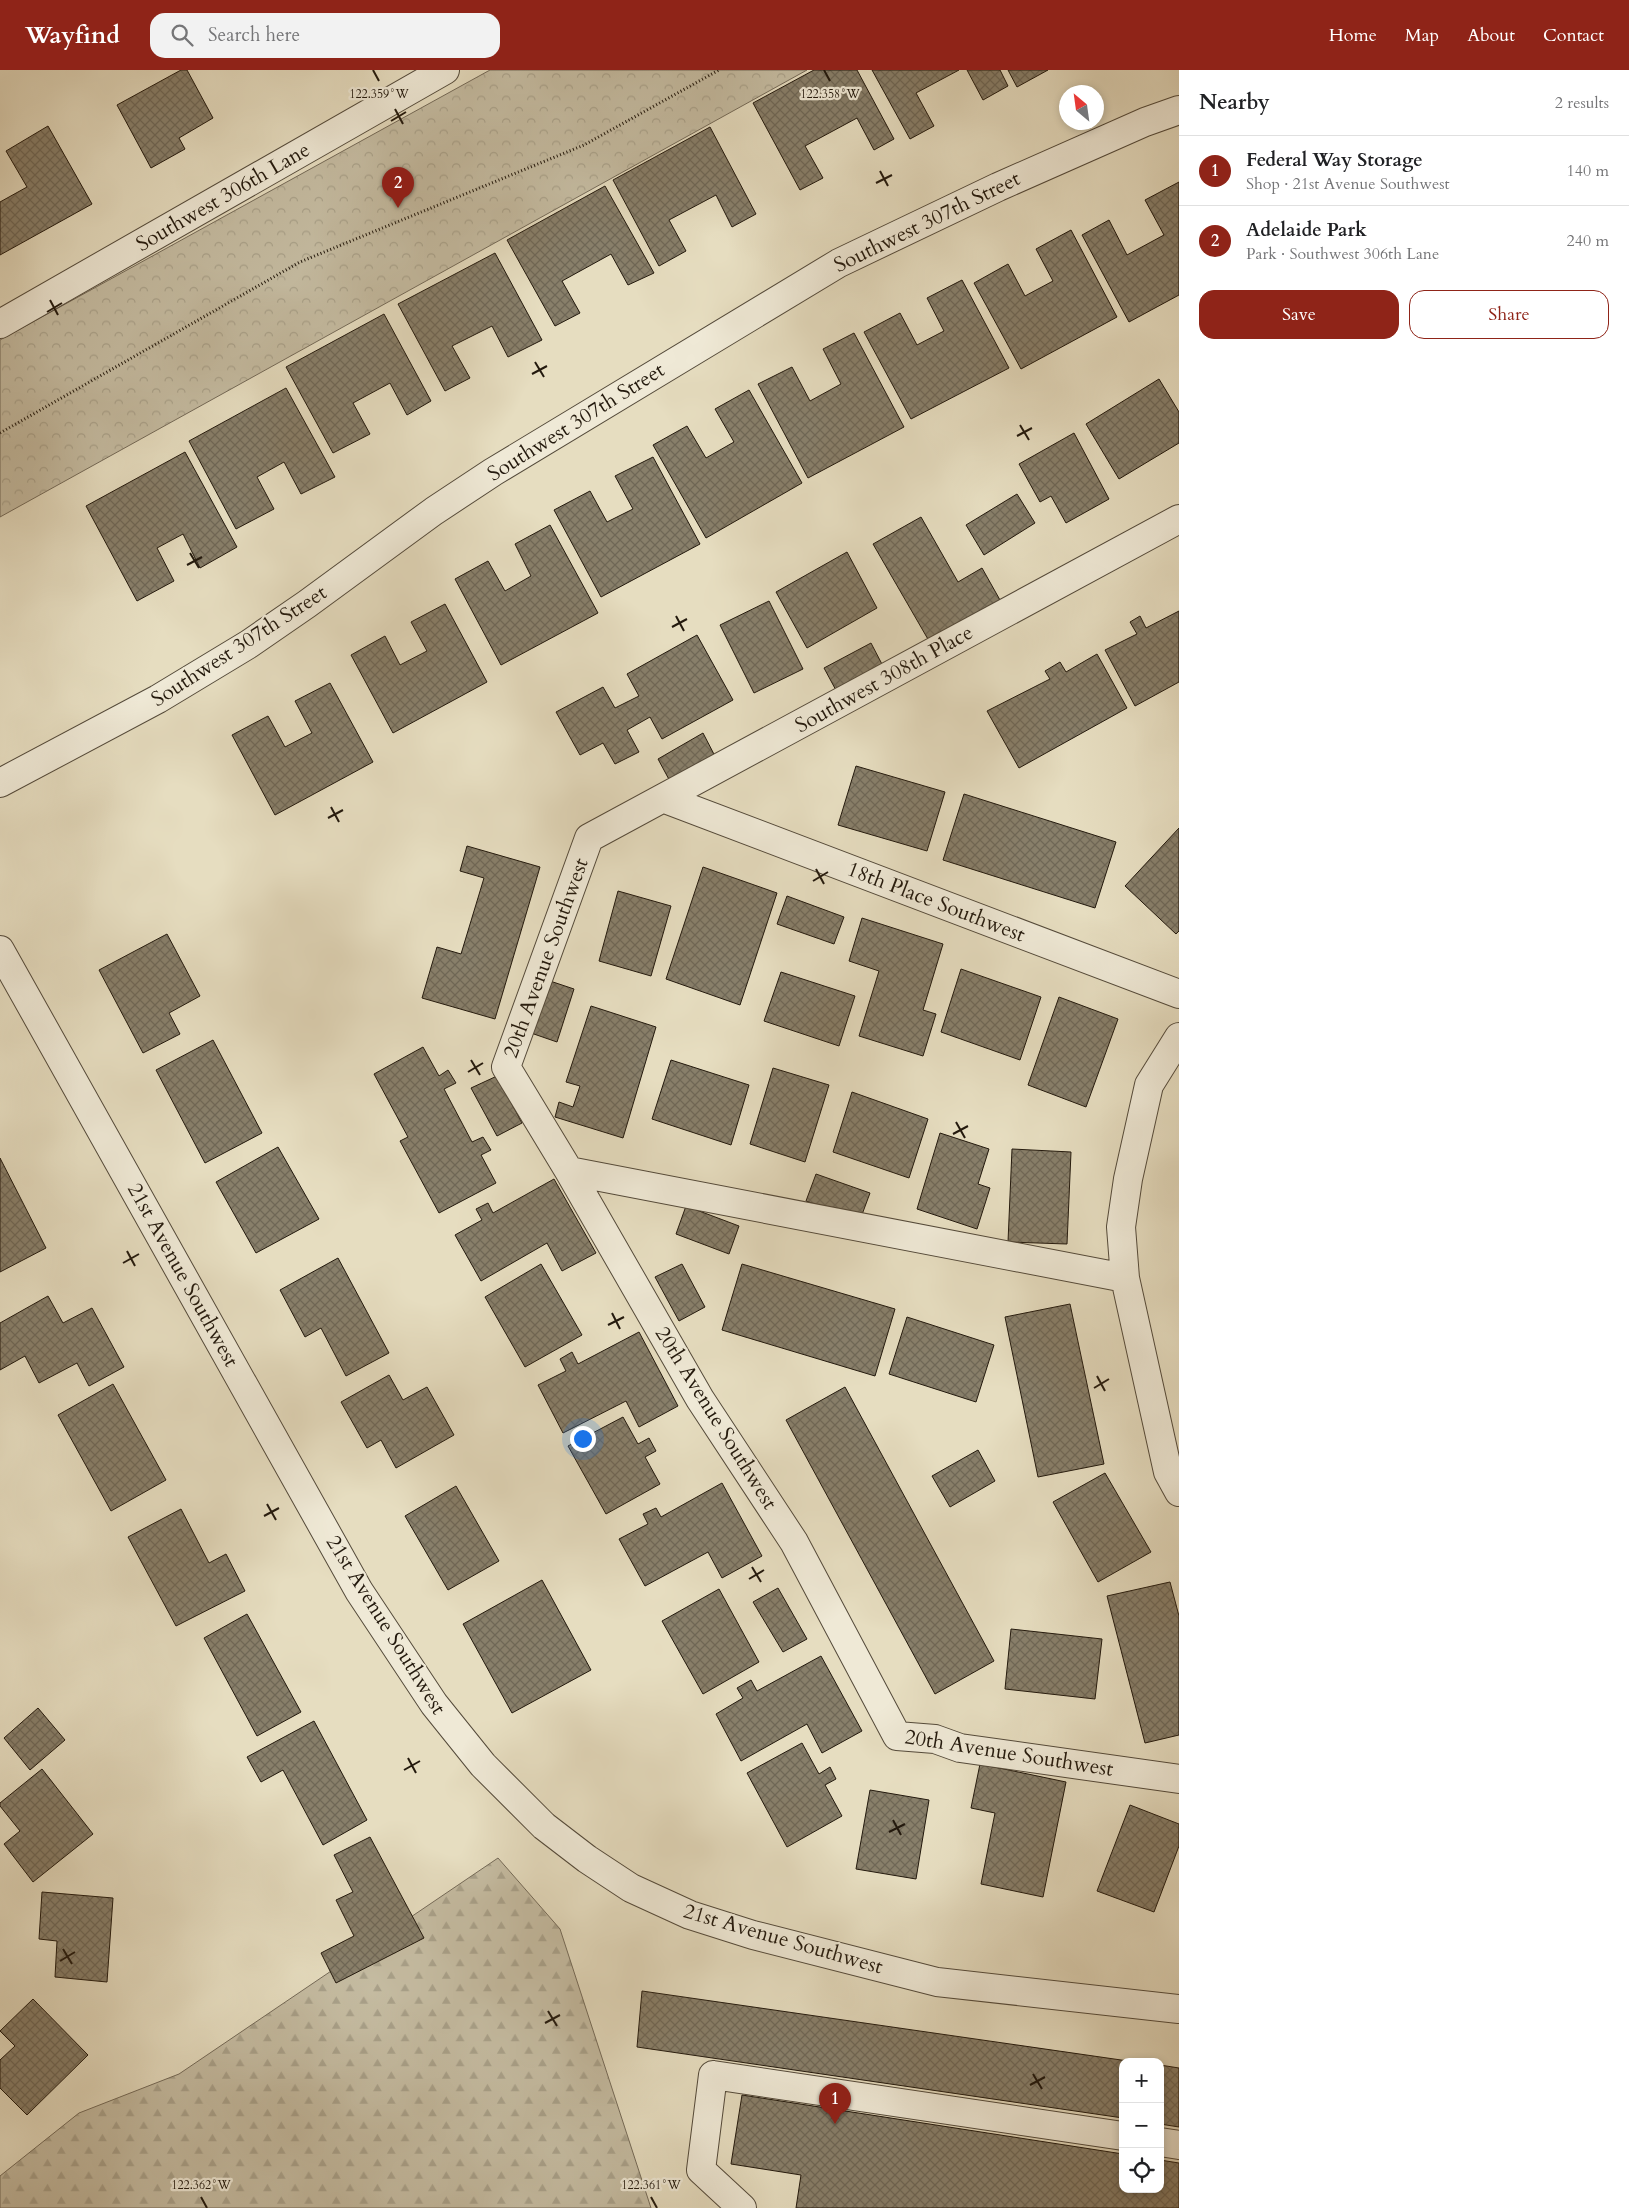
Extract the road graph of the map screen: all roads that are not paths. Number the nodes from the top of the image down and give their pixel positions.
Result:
1 (445, 70) edge
2 (1179, 110) edge
3 (0, 324) edge
4 (1179, 519) edge
5 (0, 783) edge
6 (665, 799) junction
7 (589, 838) joint
8 (0, 950) edge
9 (1179, 994) edge
10 (1179, 1037) edge
11 (569, 1171) junction
12 (1124, 1278) junction
13 (1179, 1492) edge
14 (1179, 1780) edge
15 (1179, 2010) edge
16 (1119, 2135) edge
17 (1164, 2143) edge
18 (1179, 2145) edge
19 (742, 2208) edge

1 - 3 street, Southwest 306th Lane
2 - 5 street, Southwest 307th Street
4 - 6 street, Southwest 308th Place
6 - 7 street, Southwest 308th Place
6 - 9 street, 18th Place Southwest
7 - 11 street, 20th Avenue Southwest
8 - 15 street, 21st Avenue Southwest
10 - 12 street
11 - 12 street
11 - 14 street, 20th Avenue Southwest
12 - 13 street
16 - 19 street
17 - 18 street

